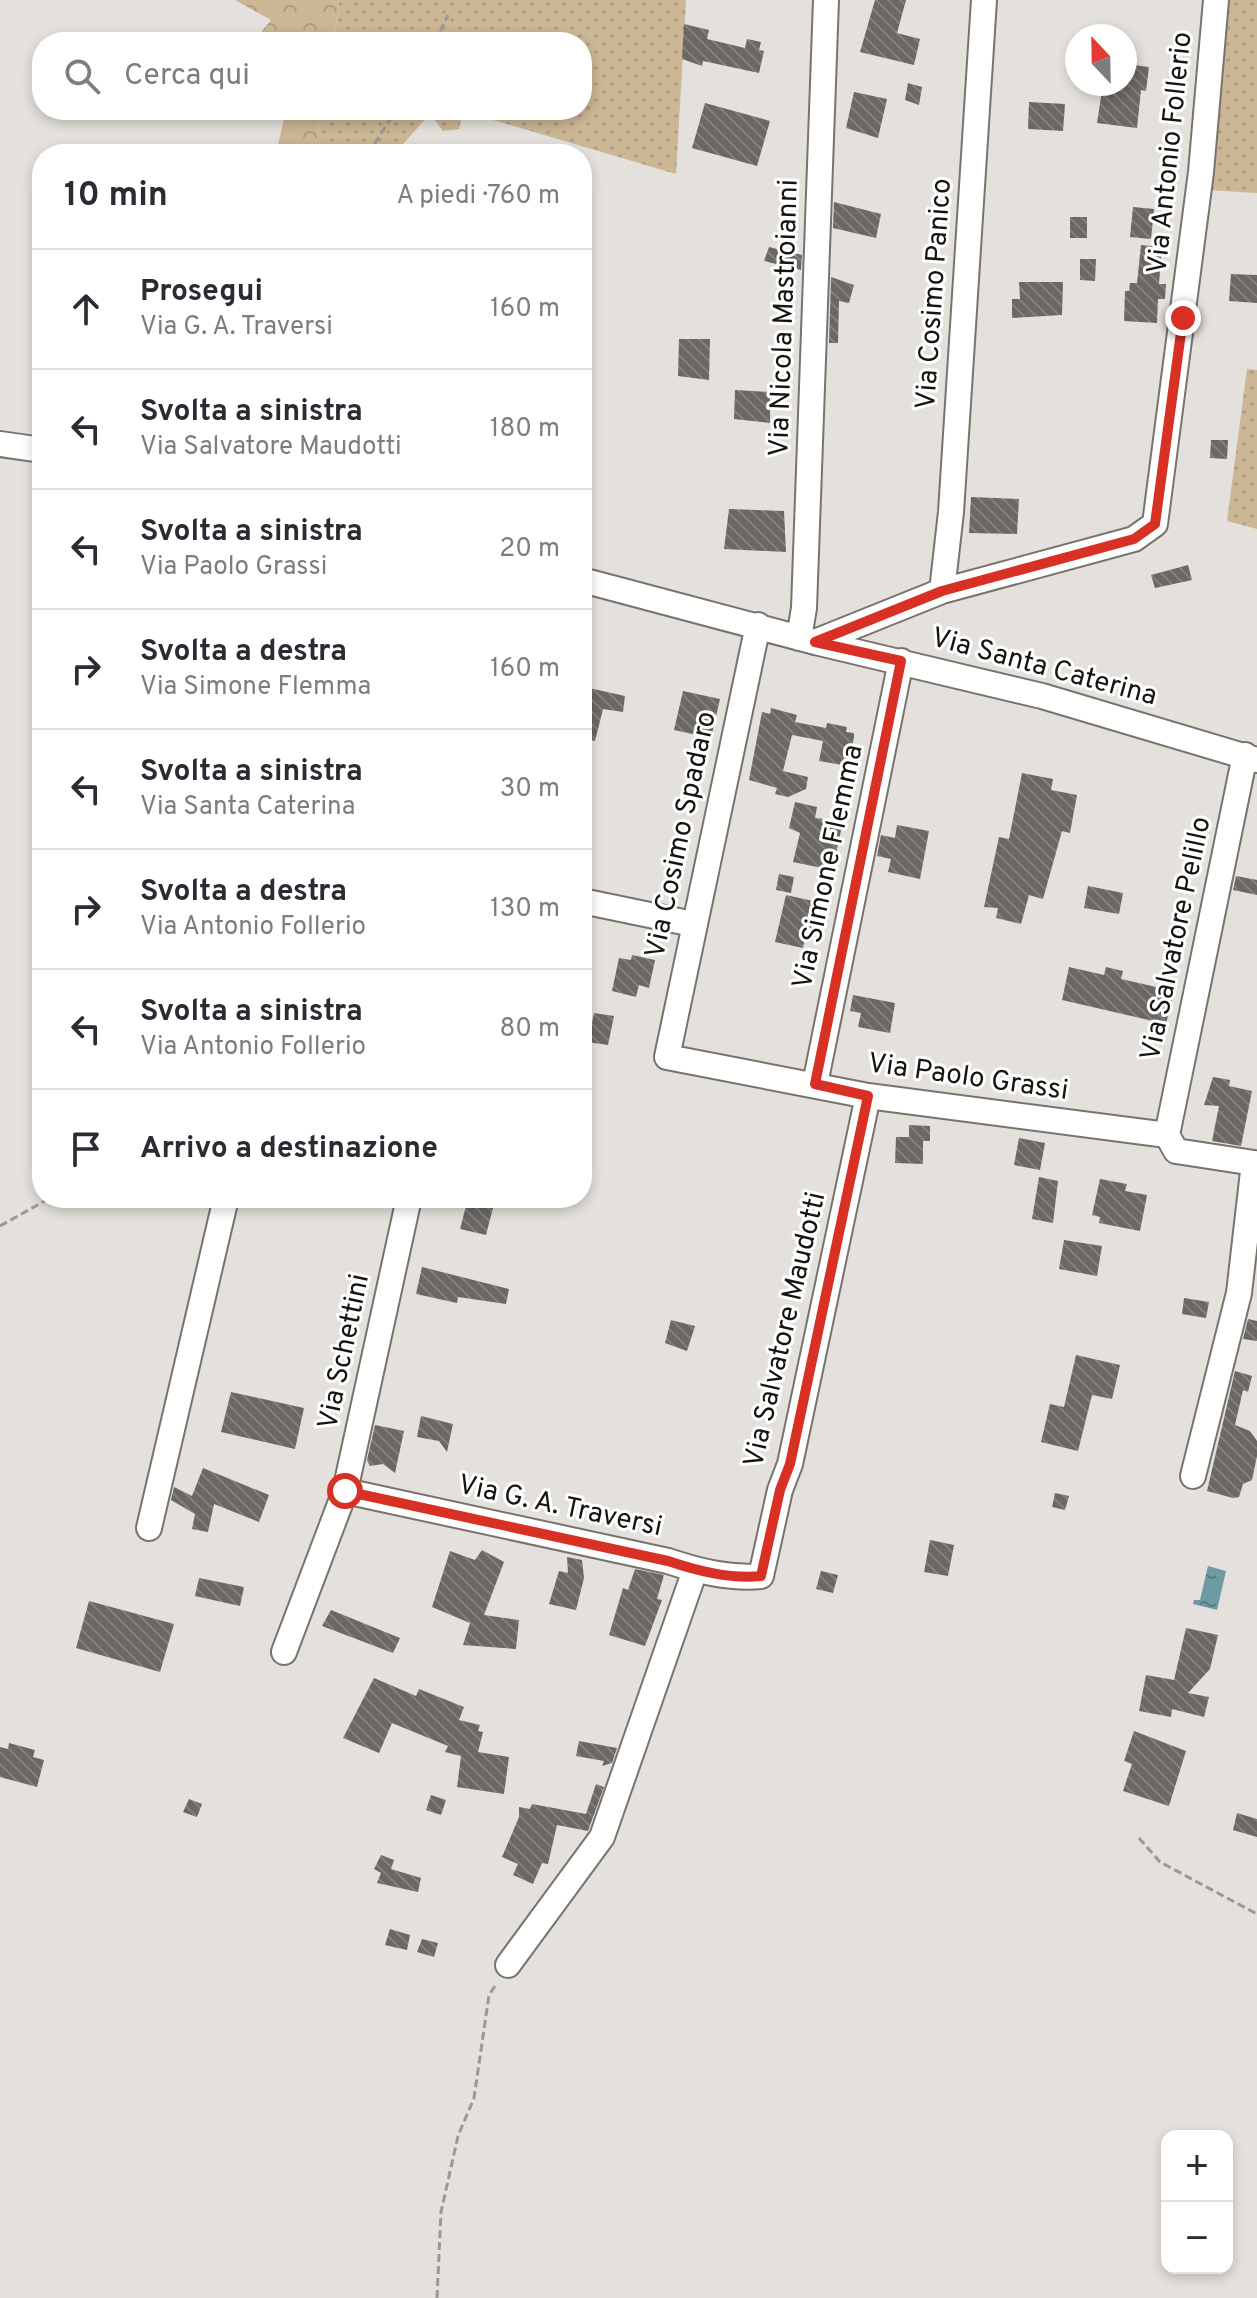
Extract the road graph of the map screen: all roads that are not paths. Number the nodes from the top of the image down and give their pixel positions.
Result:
1 (826, 0) edge
2 (984, 0) edge
3 (1216, 0) edge
4 (0, 444) edge
5 (32, 449) edge
6 (592, 583) edge
7 (942, 591) junction
8 (758, 625) junction
9 (807, 640) junction
10 (901, 661) junction
11 (1251, 758) edge
12 (592, 903) edge
13 (693, 924) junction
14 (667, 1057) joint
15 (815, 1084) junction
16 (868, 1096) junction
17 (1167, 1135) junction
18 (224, 1208) edge
19 (407, 1208) edge
20 (1248, 1295) edge
21 (1193, 1476) dead end
22 (345, 1491) junction
23 (149, 1528) dead end
24 (695, 1570) junction
25 (761, 1576) joint
26 (284, 1652) dead end
27 (508, 1965) road end

1 - 9 street, Via Nicola Mastroianni
2 - 7 street, Via Cosimo Panico
3 - 7 street, Via Antonio Follerio
4 - 5 street
6 - 8 street, Via Santa Caterina
7 - 9 street, Via Antonio Follerio
8 - 9 street, Via Santa Caterina
8 - 13 street, Via Cosimo Spadaro
9 - 10 street, Via Santa Caterina
10 - 11 street, Via Santa Caterina
10 - 15 street, Via Simone Flemma
11 - 17 street, Via Salvatore Pelillo
12 - 13 street
13 - 14 street, Via Cosimo Spadaro
14 - 15 street, Via Paolo Grassi
15 - 16 street, Via Paolo Grassi
16 - 17 street, Via Paolo Grassi
16 - 25 street, Via Salvatore Maudotti
17 - 20 street, Via Paolo Grassi
18 - 23 street
19 - 22 street, Via Schettini
20 - 21 street
22 - 24 street, Via G. A. Traversi
22 - 26 street, Via Schettini
24 - 25 street, Via G. A. Traversi
24 - 27 street

